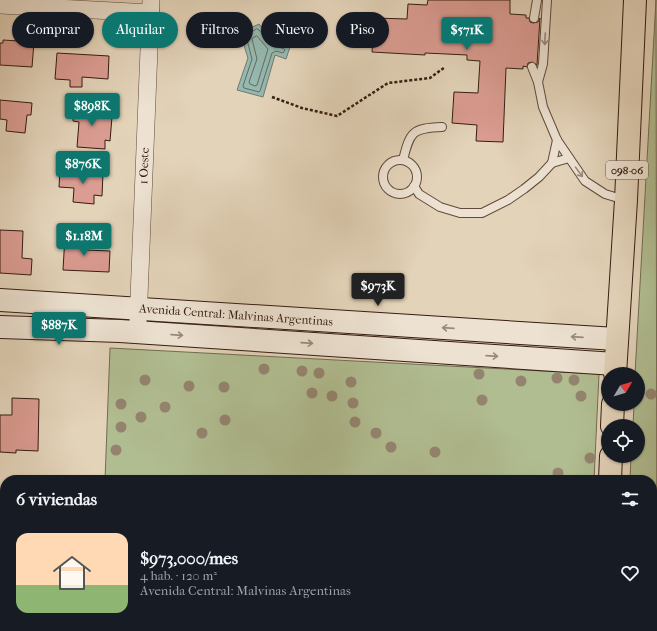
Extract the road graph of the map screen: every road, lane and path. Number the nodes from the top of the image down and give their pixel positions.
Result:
1 (538, 0) edge
2 (547, 0) edge
3 (635, 0) edge
4 (0, 5) edge
5 (151, 6) edge
6 (534, 18) dead end
7 (445, 67) dead end
8 (532, 67) dead end
9 (538, 82) junction
10 (272, 97) dead end
11 (442, 127) dead end
12 (557, 140) junction
13 (569, 158) junction
14 (402, 160) junction
15 (552, 163) junction
16 (414, 186) junction
17 (626, 200) junction
18 (0, 300) edge
19 (138, 308) junction
20 (0, 327) edge
21 (138, 332) junction
22 (616, 339) junction
23 (615, 367) edge
24 (601, 368) edge
25 (611, 463) edge
26 (610, 475) edge

1 - 6 lane
2 -> 9 lane
3 - 17 main road, 098-06
4 - 5 street
5 - 19 street, 1 Oeste
7 - 10 path
8 - 9 lane
9 - 12 lane
11 - 14 lane
12 - 13 lane
12 - 15 lane
13 - 15 lane
13 -> 17 lane
14 - 16 lane
14 - 16 lane
15 - 16 lane
17 - 22 main road, 098-06
18 - 19 main road, Avenida Central: Malvinas Argentinas
19 - 21 street, 1 Oeste
22 -> 19 main road, Avenida Central: Malvinas Argentinas
20 - 21 main road, Avenida Central: Malvinas Argentinas
21 -> 24 main road, Avenida Central: Malvinas Argentinas
22 - 23 main road
25 - 26 main road

